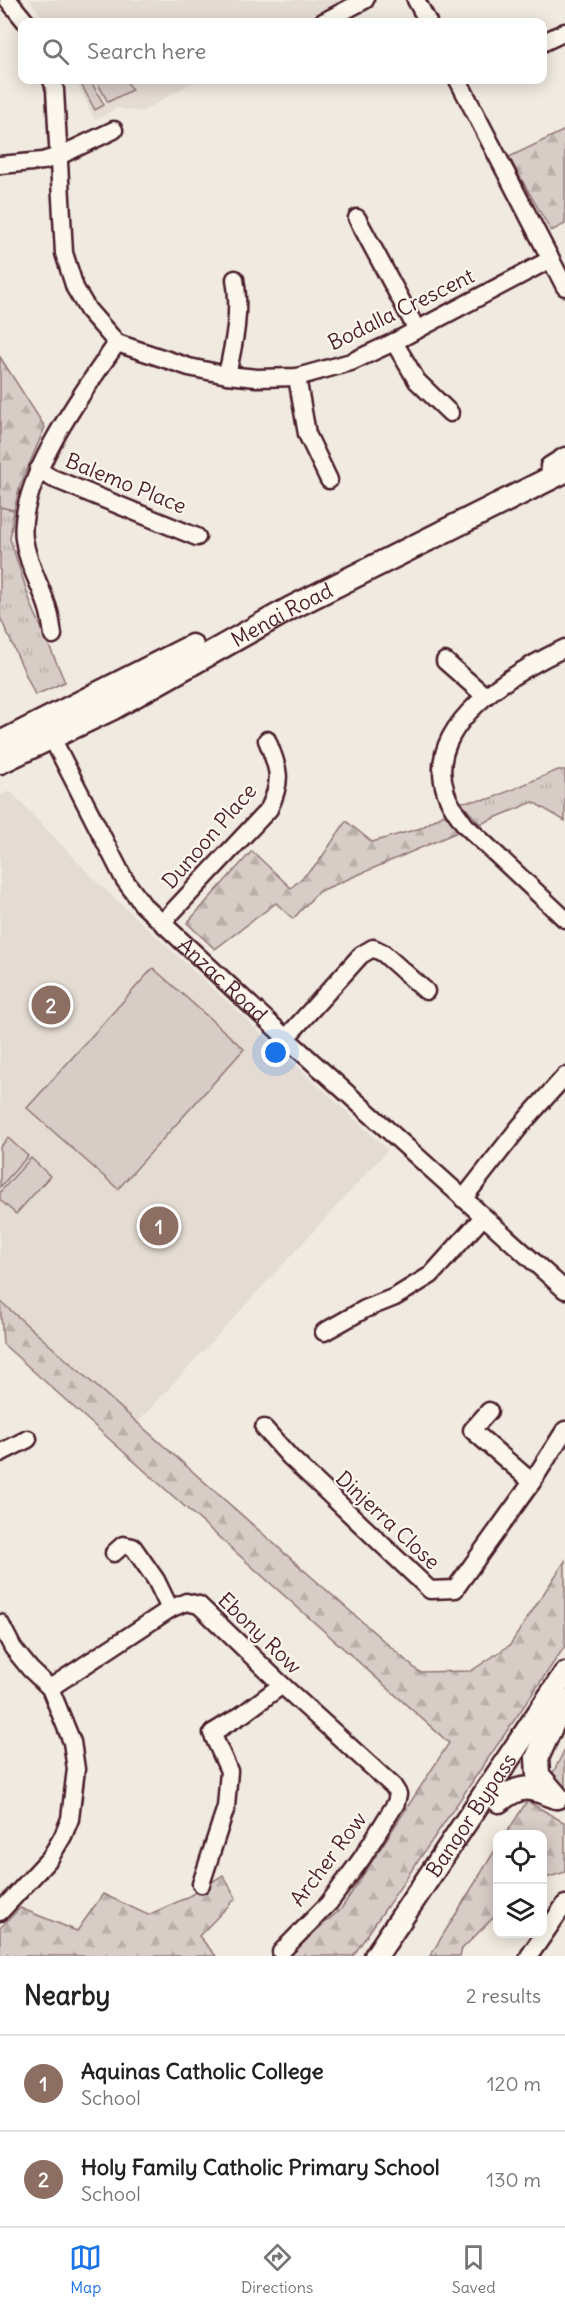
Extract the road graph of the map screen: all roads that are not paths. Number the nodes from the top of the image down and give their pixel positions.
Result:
1 (8, 0) edge
2 (365, 0) edge
3 (416, 0) edge
4 (23, 18) edge
5 (331, 18) edge
6 (426, 18) edge
7 (565, 32) edge
8 (547, 42) edge
9 (53, 84) edge
10 (465, 84) edge
11 (114, 130) dead end
12 (59, 156) junction
13 (0, 165) edge
14 (357, 218) dead end
15 (551, 259) junction
16 (235, 279) dead end
17 (565, 287) edge
18 (417, 330) junction
19 (394, 342) junction
20 (117, 343) junction
21 (227, 375) junction
22 (297, 377) junction
23 (450, 412) dead end
24 (561, 463) edge
25 (38, 470) junction
26 (329, 480) dead end
27 (197, 537) dead end
28 (53, 635) dead end
29 (565, 648) edge
30 (445, 661) dead end
31 (485, 696) junction
32 (49, 729) junction
33 (267, 740) dead end
34 (0, 743) edge
35 (0, 762) edge
36 (565, 919) edge
37 (162, 923) junction
38 (426, 991) dead end
39 (286, 1038) junction
40 (565, 1076) edge
41 (463, 1199) junction
42 (483, 1216) junction
43 (565, 1290) edge
44 (324, 1332) dead end
45 (489, 1411) dead end
46 (264, 1428) dead end
47 (565, 1430) edge
48 (28, 1438) dead end
49 (0, 1453) edge
50 (532, 1482) junction
51 (114, 1552) dead end
52 (170, 1609) junction
53 (0, 1623) edge
54 (565, 1674) edge
55 (282, 1685) junction
56 (50, 1688) junction
57 (564, 1700) edge
58 (393, 1786) joint
59 (499, 1801) junction
60 (201, 1884) dead end
61 (565, 1904) edge
62 (0, 1912) edge
63 (281, 1953) dead end
64 (376, 1956) edge
65 (395, 1956) edge
66 (529, 1956) edge

1 - 4 street
2 - 5 street
3 - 6 street
7 - 8 street
9 - 12 street
10 - 15 street
11 - 12 street
12 - 13 street
12 - 20 street
14 - 18 street
15 - 17 street
15 - 18 street, Bodalla Crescent
16 - 21 street
18 - 19 street, Bodalla Crescent
19 - 22 street, Bodalla Crescent
19 - 23 street
20 - 21 street, Bodalla Crescent
20 - 25 street
21 - 22 street, Bodalla Crescent
22 - 26 street
24 - 32 main road, Menai Road
25 - 27 street, Balemo Place
25 - 28 street
29 - 31 street
30 - 31 street
31 - 36 street
32 - 34 main road, Menai Road
32 - 35 main road, Menai Road
32 - 37 street, Anzac Road
33 - 37 street, Dunoon Place
37 - 39 street, Anzac Road
38 - 39 street
39 - 41 street, Anzac Road
40 - 41 street
41 - 42 street, Anzac Road
42 - 43 street, Anzac Road
42 - 44 street
45 - 50 street
46 - 50 street, Dinjerra Close
47 - 50 street, Dinjerra Close
48 - 49 street
51 - 52 street
52 - 55 street, Ebony Row
52 - 56 street, Ebony Row
53 - 56 street
54 - 64 main road, Bangor Bypass
55 - 58 street, Ebony Row
55 - 60 street
56 - 62 street
57 - 59 main road, Bangor Bypass
57 - 59 main road
58 - 63 street, Archer Row
59 - 65 main road, Bangor Bypass
61 - 66 street

